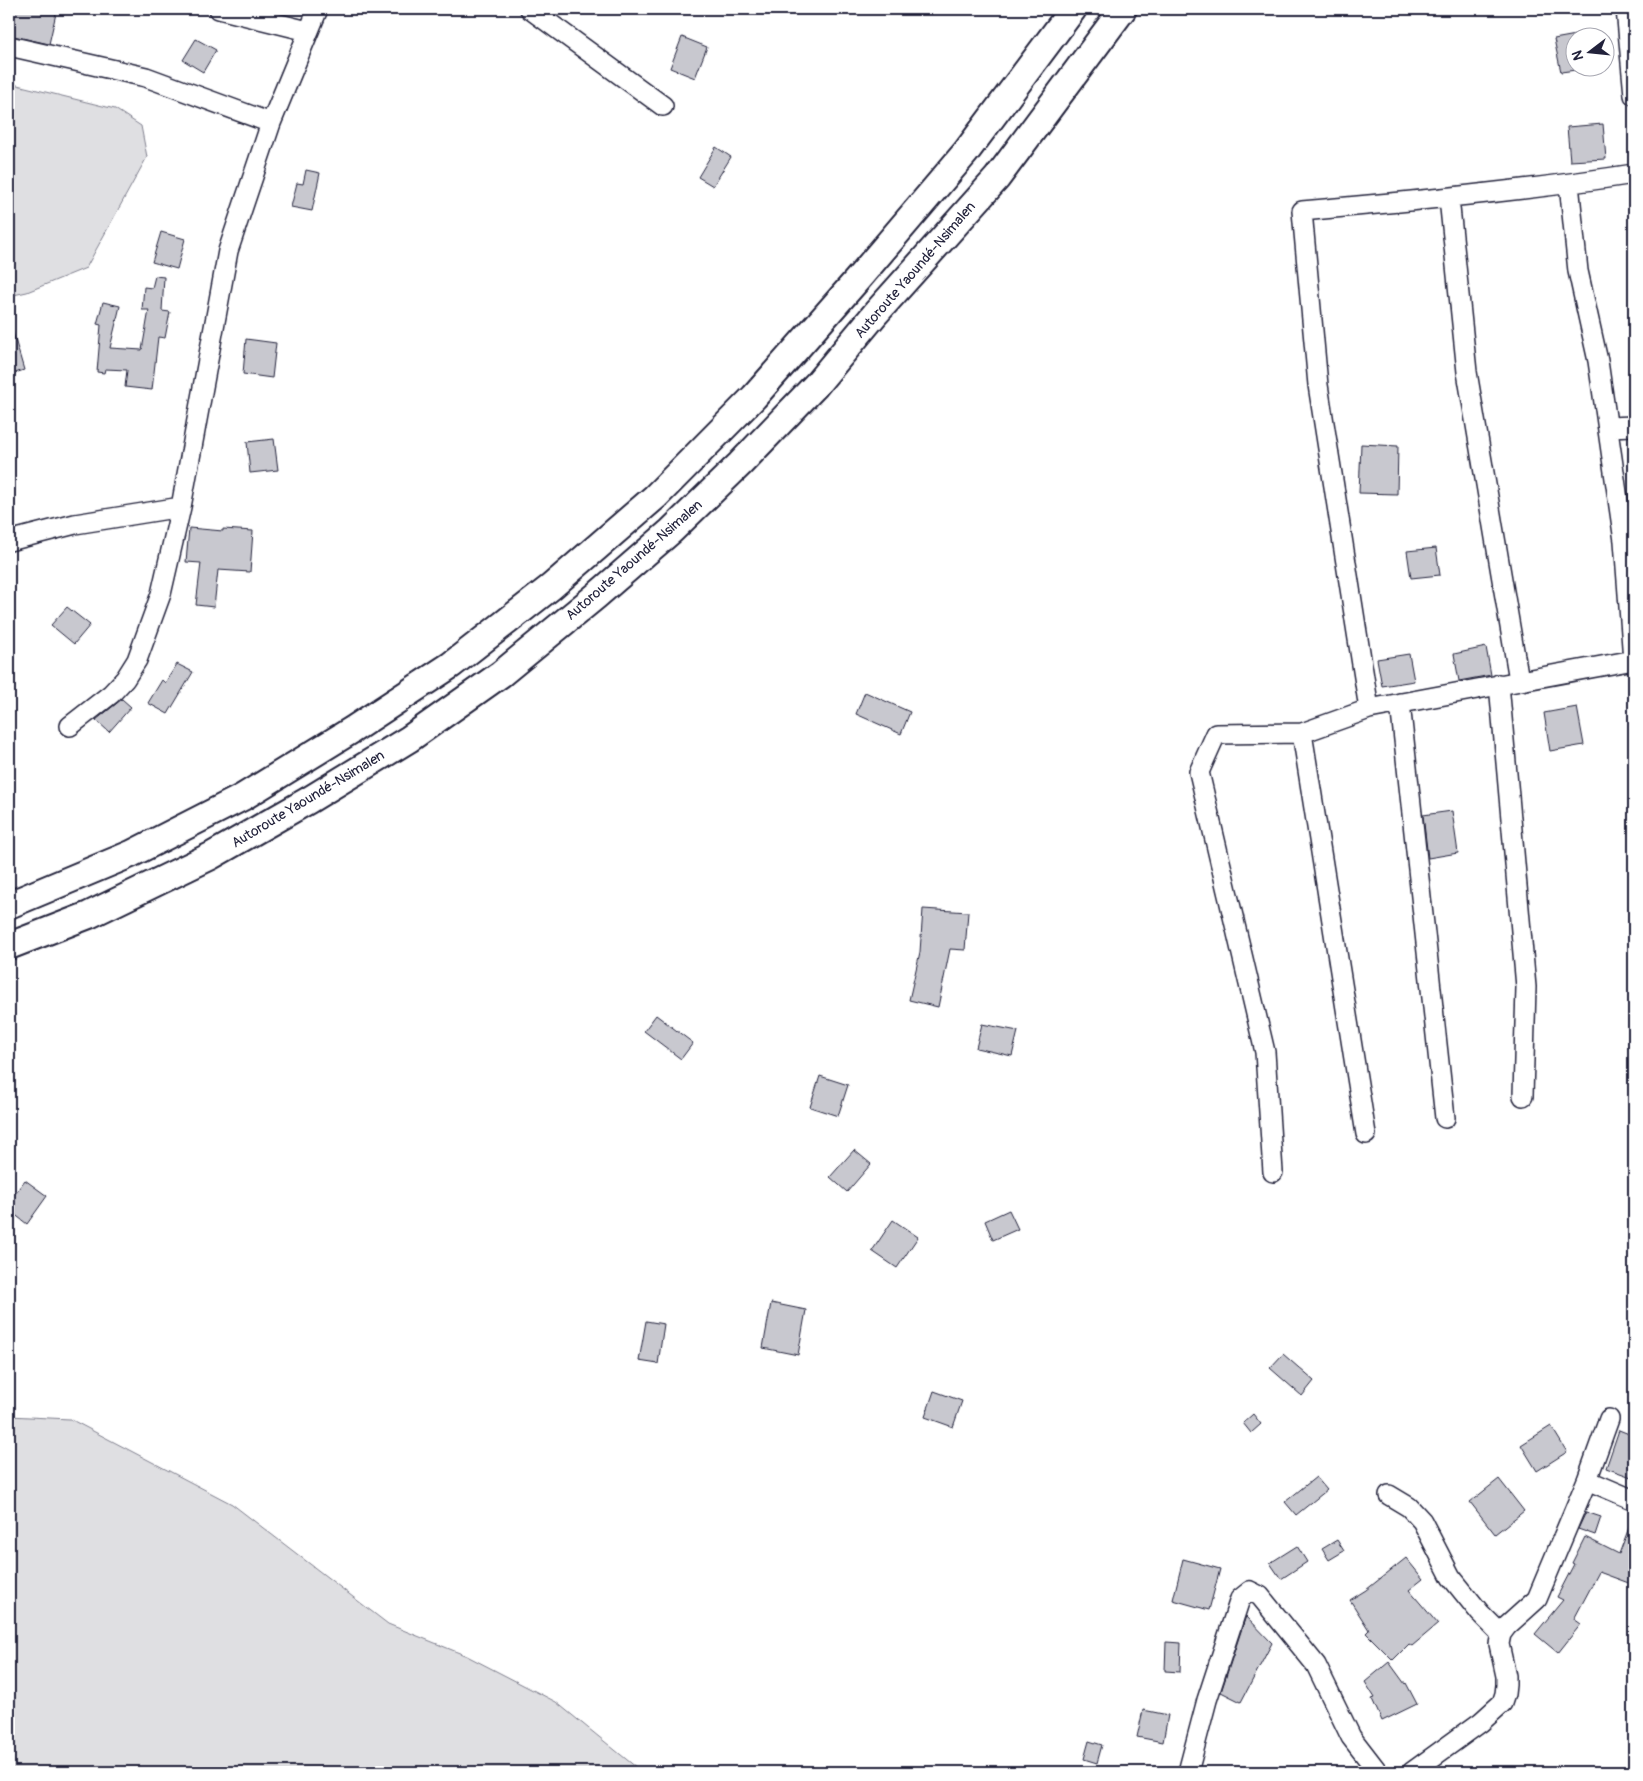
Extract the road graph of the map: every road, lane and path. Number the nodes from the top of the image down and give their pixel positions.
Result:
1 (219, 9) edge
2 (318, 9) edge
3 (530, 9) edge
4 (1073, 9) edge
5 (1123, 9) edge
6 (1626, 9) edge
7 (308, 31) junction
8 (9, 46) edge
9 (1634, 95) edge
10 (663, 106) dead end
11 (271, 123) junction
12 (1634, 174) edge
13 (1569, 184) junction
14 (1449, 198) junction
15 (1634, 426) edge
16 (1608, 428) junction
17 (181, 507) junction
18 (9, 542) edge
19 (1634, 660) edge
20 (1519, 680) junction
21 (1500, 684) junction
22 (1400, 703) junction
23 (1369, 709) junction
24 (70, 726) dead end
25 (1302, 733) junction
26 (9, 905) edge
27 (9, 946) edge
28 (1523, 1096) dead end
29 (1445, 1118) dead end
30 (1366, 1134) dead end
31 (1273, 1172) dead end
32 (1609, 1419) dead end
33 (1588, 1480) junction
34 (1389, 1495) dead end
35 (1634, 1500) edge
36 (1502, 1634) junction
37 (1188, 1772) edge
38 (1378, 1772) edge
39 (1412, 1772) edge

1 - 7 street
2 - 7 street
3 - 10 street
4 - 26 highway
5 - 27 highway, Autoroute Yaoundé-Nsimalen
6 - 9 street
7 - 11 street
8 - 11 street
11 - 17 street
12 - 13 street
13 - 14 street
13 - 16 street
14 - 20 street
14 - 23 street
15 - 16 street
16 - 19 street
17 - 18 street
17 - 24 street
19 - 20 street
20 - 21 street
21 - 22 street
21 - 28 street
22 - 23 street
22 - 29 street
23 - 25 street
25 - 30 street
25 - 31 street
32 - 33 street
33 - 35 street
33 - 36 street
34 - 36 street
36 - 39 street
37 - 38 street

